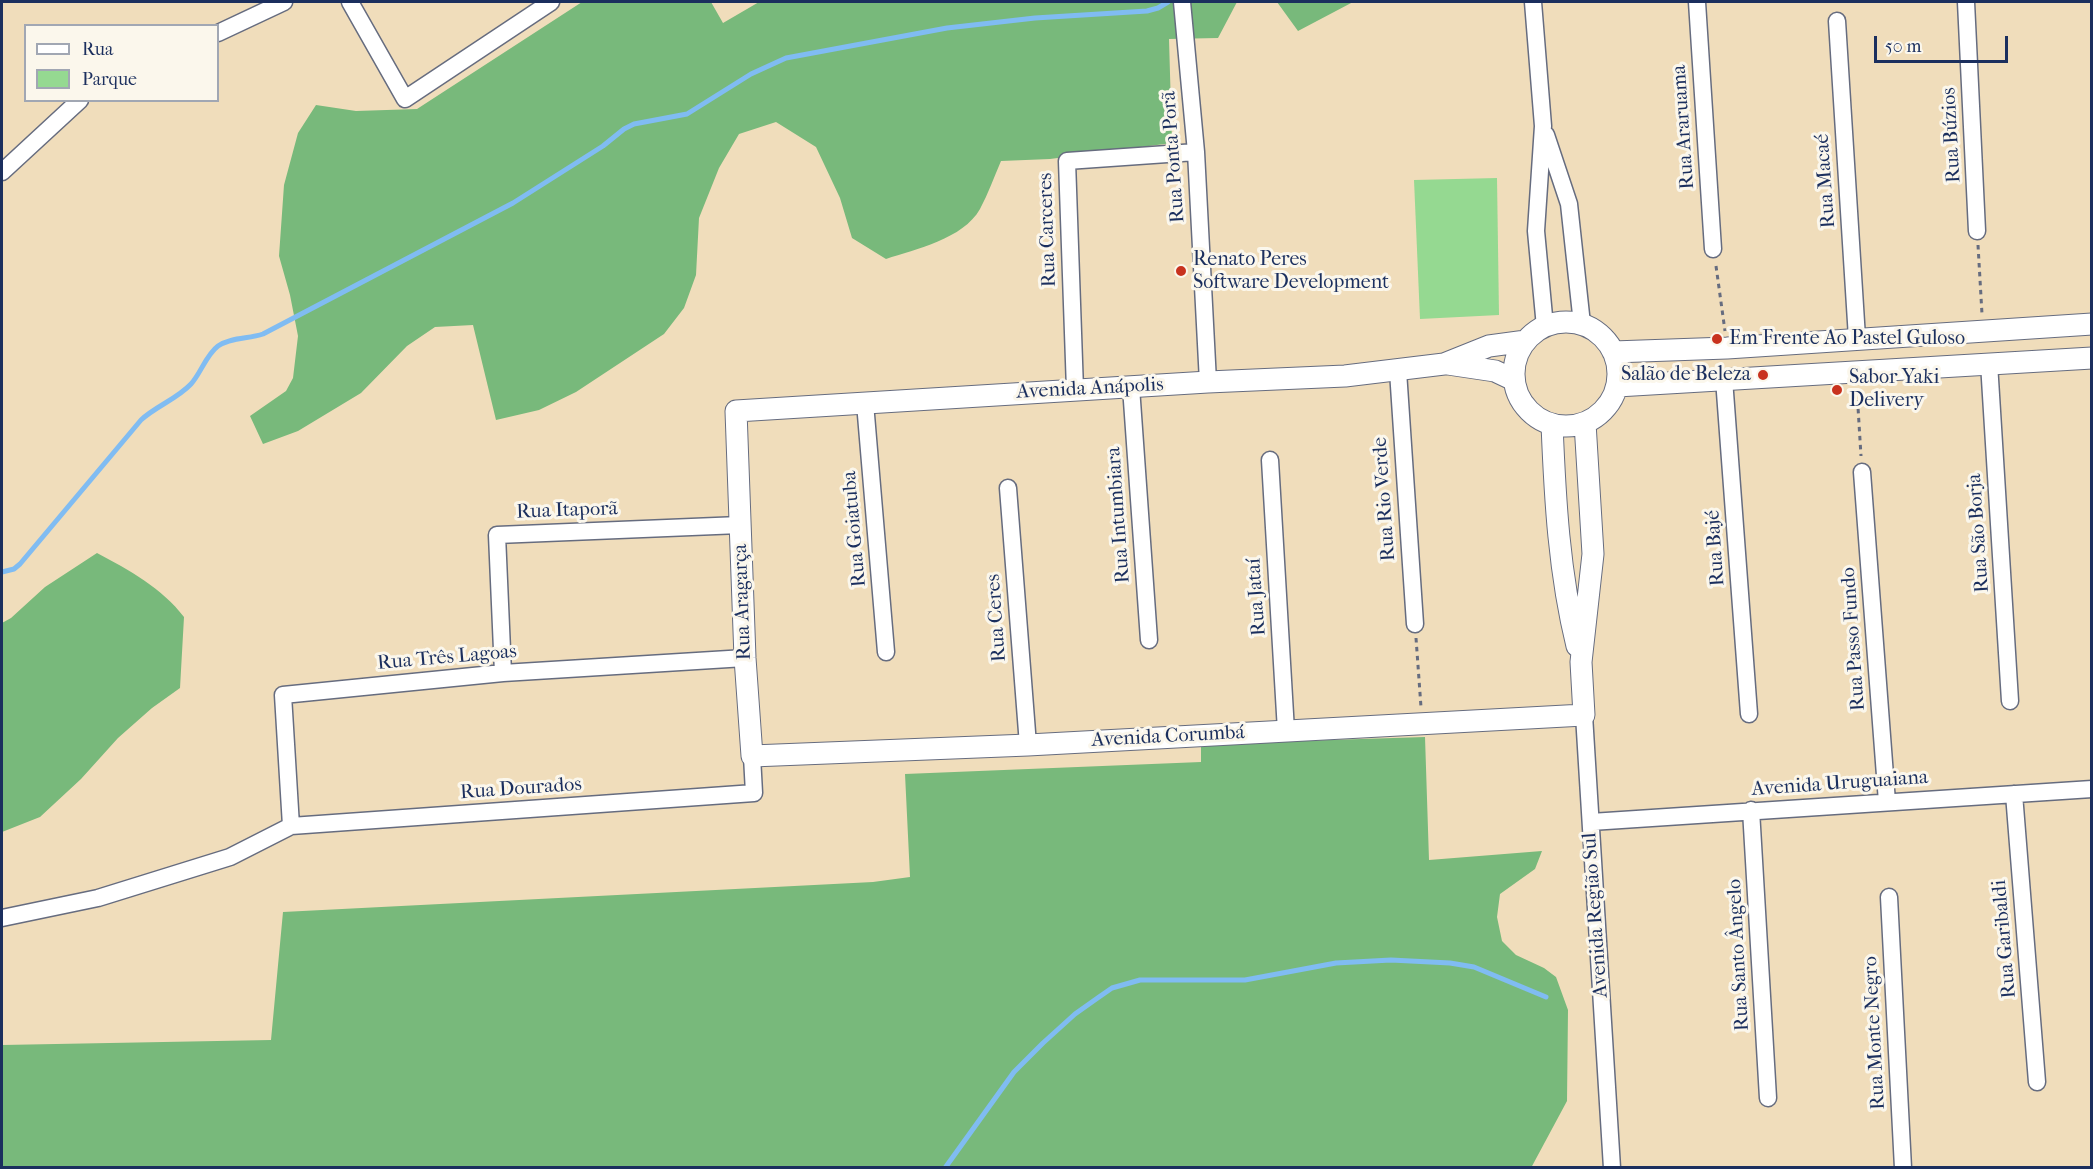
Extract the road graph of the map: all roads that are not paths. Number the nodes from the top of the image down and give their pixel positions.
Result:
1 (284, 2) edge
2 (350, 2) edge
3 (551, 2) edge
4 (1182, 2) edge
5 (1533, 2) edge
6 (1697, 2) edge
7 (1966, 2) edge
8 (1837, 21) dead end
9 (219, 33) edge
10 (78, 102) edge
11 (1543, 126) junction
12 (1196, 152) junction
13 (2, 172) edge
14 (1977, 231) road end
15 (1713, 249) road end
16 (1582, 324) junction
17 (2091, 324) edge
18 (1545, 327) junction
19 (1857, 338) junction
20 (1526, 342) junction
21 (1614, 352) junction
22 (2091, 358) edge
23 (1989, 363) junction
24 (1444, 364) junction
25 (1398, 371) junction
26 (1724, 379) junction
27 (1515, 380) junction
28 (1208, 382) junction
29 (1617, 386) junction
30 (1131, 387) junction
31 (1075, 390) junction
32 (865, 403) junction
33 (736, 411) joint
34 (1585, 423) junction
35 (1552, 424) junction
36 (1269, 460) dead end
37 (1862, 472) road end
38 (1008, 488) dead end
39 (740, 525) junction
40 (1415, 624) road end
41 (1149, 640) dead end
42 (886, 652) dead end
43 (745, 657) junction
44 (1581, 662) junction
45 (503, 673) junction
46 (2010, 701) dead end
47 (1749, 714) dead end
48 (1584, 715) junction
49 (1286, 731) junction
50 (1028, 745) junction
51 (752, 756) junction
52 (2091, 789) edge
53 (754, 793) joint
54 (2014, 794) junction
55 (1887, 802) junction
56 (1751, 810) junction
57 (1591, 822) junction
58 (291, 826) junction
59 (1889, 897) dead end
60 (2, 918) edge
61 (2037, 1082) dead end
62 (1768, 1098) dead end
63 (1612, 1167) edge
64 (1904, 1167) edge

1 - 9 street
2 - 3 street
4 - 12 street, Rua Ponta Porã
5 - 11 street
6 - 15 street, Rua Araruama
7 - 14 street, Rua Búzios
8 - 19 street, Rua Macaé
10 - 13 street
11 - 16 street
11 - 18 street
12 - 28 street, Rua Ponta Porã
12 - 31 street, Rua Carceres
16 - 18 street
16 - 21 street
17 - 19 street
18 - 20 street
19 - 21 street
20 - 24 street, Avenida Anápolis
20 - 27 street
21 - 29 street
22 - 23 street
23 - 26 street
23 - 46 street, Rua São Borja
24 - 25 street, Avenida Anápolis
24 - 27 street, Avenida Anápolis
25 - 28 street, Avenida Anápolis
25 - 40 street, Rua Rio Verde
26 - 29 street
26 - 47 street, Rua Bajé
27 - 35 street
28 - 30 street, Avenida Anápolis
29 - 34 street
30 - 31 street, Avenida Anápolis
30 - 41 street, Rua Intumbiara
31 - 32 street, Avenida Anápolis
32 - 33 street, Avenida Anápolis
32 - 42 street, Rua Goiatuba
33 - 39 street, Rua Aragarça
34 - 35 street
34 - 44 street, Avenida Região Sul
35 - 44 street, Avenida Região Sul
36 - 49 street, Rua Jataí
37 - 55 street, Rua Passo Fundo
38 - 50 street, Rua Ceres
39 - 43 street, Rua Aragarça
39 - 45 street, Rua Itaporã
43 - 45 street, Rua Três Lagoas
43 - 51 street, Rua Aragarça
44 - 48 street, Avenida Região Sul
45 - 58 street, Rua Três Lagoas
48 - 49 street, Avenida Corumbá
48 - 57 street, Avenida Região Sul
49 - 50 street, Avenida Corumbá
50 - 51 street, Avenida Corumbá
51 - 53 street, Rua Aragarça
52 - 54 street, Avenida Uruguaiana
53 - 58 street, Rua Dourados
54 - 55 street, Avenida Uruguaiana
54 - 61 street, Rua Garibaldi
55 - 56 street, Avenida Uruguaiana
56 - 57 street, Avenida Uruguaiana
56 - 62 street, Rua Santo Ângelo
57 - 63 street, Avenida Região Sul
58 - 60 street
59 - 64 street, Rua Monte Negro

